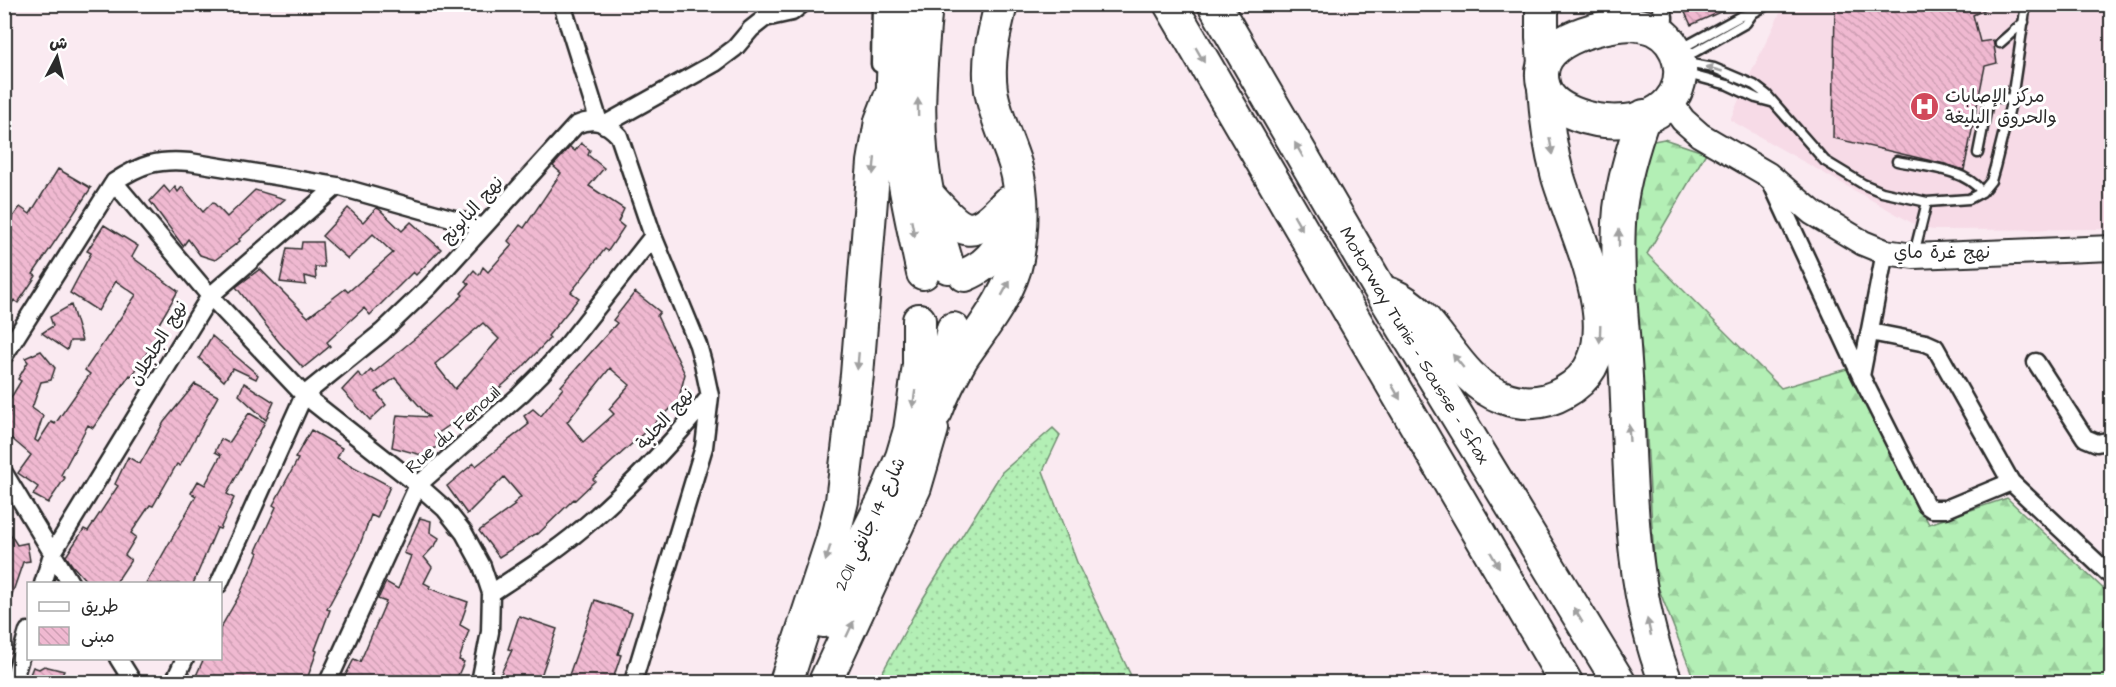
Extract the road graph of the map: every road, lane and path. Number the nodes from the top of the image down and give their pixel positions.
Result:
1 (562, 4) edge
2 (802, 4) edge
3 (881, 4) edge
4 (903, 4) edge
5 (926, 4) edge
6 (987, 4) edge
7 (1001, 4) edge
8 (1170, 4) edge
9 (1214, 4) edge
10 (1542, 4) edge
11 (1769, 4) edge
12 (2026, 4) edge
13 (1608, 15) edge
14 (2024, 22) junction
15 (2000, 43) dead end
16 (1673, 47) edge
17 (1544, 76) junction
18 (893, 90) junction
19 (2012, 99) junction
20 (1654, 111) junction
21 (880, 121) junction
22 (602, 123) junction
23 (1978, 153) dead end
24 (1897, 161) dead end
25 (1767, 174) junction
26 (114, 182) junction
27 (337, 186) junction
28 (1982, 192) junction
29 (927, 193) junction
30 (1007, 202) junction
31 (1927, 202) junction
32 (483, 227) junction
33 (653, 236) junction
34 (1885, 252) junction
35 (2110, 254) edge
36 (1914, 256) junction
37 (945, 272) junction
38 (1381, 291) junction
39 (210, 296) junction
40 (919, 320) junction
41 (953, 329) junction
42 (1870, 332) junction
43 (4, 356) edge
44 (2036, 362) dead end
45 (1861, 376) junction
46 (304, 395) junction
47 (710, 396) junction
48 (936, 412) junction
49 (678, 435) junction
50 (2112, 440) edge
51 (704, 447) junction
52 (4, 473) edge
53 (2011, 482) junction
54 (418, 485) junction
55 (52, 554) junction
56 (2112, 577) edge
57 (44, 582) edge
58 (70, 582) edge
59 (220, 582) edge
60 (491, 593) junction
61 (27, 633) edge
62 (119, 660) edge
63 (184, 660) edge
64 (13, 682) edge
65 (133, 682) edge
66 (174, 682) edge
67 (328, 682) edge
68 (480, 682) edge
69 (633, 682) edge
70 (786, 682) edge
71 (792, 682) edge
72 (825, 682) edge
73 (1566, 682) edge
74 (1619, 682) edge
75 (1666, 682) edge

1 - 22 street
2 - 22 street, نهج البابونج
3 - 21 street
4 - 18 highway
29 -> 5 highway
6 - 30 highway
48 -> 7 highway
8 -> 73 highway
38 -> 9 highway, Motorway Tunis - Sousse - Sfax
10 - 17 highway
11 - 16 lane
12 - 14 lane
13 - 16 highway
13 - 17 highway
14 - 15 lane
14 - 19 lane
16 - 20 highway
16 - 31 lane
17 - 20 highway
17 -> 38 highway
18 - 21 highway
18 -> 37 highway
19 - 23 lane
19 - 28 lane
20 - 25 street, نهج غرة ماي
75 -> 20 highway
21 -> 70 highway
22 - 32 street, نهج البابونج
22 - 33 street
24 - 28 lane
25 - 34 street, نهج غرة ماي
25 - 45 street
26 - 27 street
26 - 39 street
26 - 43 street
27 - 32 street
27 - 39 street, نهج الجلجلان
28 - 31 lane
29 - 30 highway
29 - 37 highway
30 - 37 highway
31 - 36 lane
32 - 46 street, نهج البابونج
33 - 47 street
33 - 54 street, Rue du Fenouil
34 - 36 street, نهج غرة ماي
34 - 42 street
35 - 36 street, نهج غرة ماي
37 - 40 highway, شارع 14 جانفي 2011
37 - 41 highway
74 -> 38 highway, Motorway Tunis - Sousse - Sfax
39 - 46 street
39 - 55 street, نهج الجلجلان
40 - 41 highway
40 -> 71 highway, شارع 14 جانفي 2011
41 - 48 highway, شارع 14 جانفي 2011
42 - 45 street
42 - 53 street
44 - 50 street
45 - 53 street
46 - 54 street
46 - 59 street, نهج البابونج
47 - 49 street, نهج الحلبة
47 - 51 street, نهج الحلبة
72 -> 48 highway, شارع 14 جانفي 2011
49 - 51 street
49 - 60 street, نهج الحلبة
51 - 69 street, نهج الحلبة
52 - 55 street
53 - 56 street
54 - 60 street
54 - 67 street, Rue du Fenouil
55 - 57 street, نهج الجلجلان
55 - 58 street
60 - 68 street
61 - 64 street
62 - 65 street
63 - 66 street

